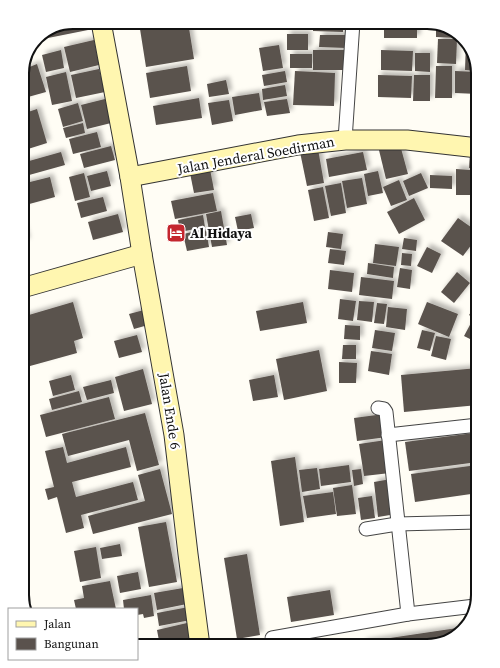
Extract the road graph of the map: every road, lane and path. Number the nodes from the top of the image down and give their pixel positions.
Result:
1 (102, 29) edge
2 (353, 29) edge
3 (345, 140) junction
4 (471, 147) edge
5 (130, 177) junction
6 (142, 254) junction
7 (29, 286) edge
8 (378, 408) dead end
9 (471, 426) edge
10 (388, 435) junction
11 (471, 522) edge
12 (397, 524) junction
13 (366, 529) dead end
14 (469, 607) edge
15 (408, 614) junction
16 (272, 638) dead end
17 (199, 639) edge

1 - 5 street, Jalan Ende 6
2 - 3 street
3 - 4 street, Jalan Jenderal Soedirman
3 - 5 street, Jalan Jenderal Soedirman
5 - 6 street, Jalan Ende 6
6 - 7 street
6 - 17 street, Jalan Ende 6
8 - 10 street
9 - 10 street
10 - 12 street
11 - 12 street
12 - 13 street
12 - 15 street
14 - 15 street
15 - 16 street

